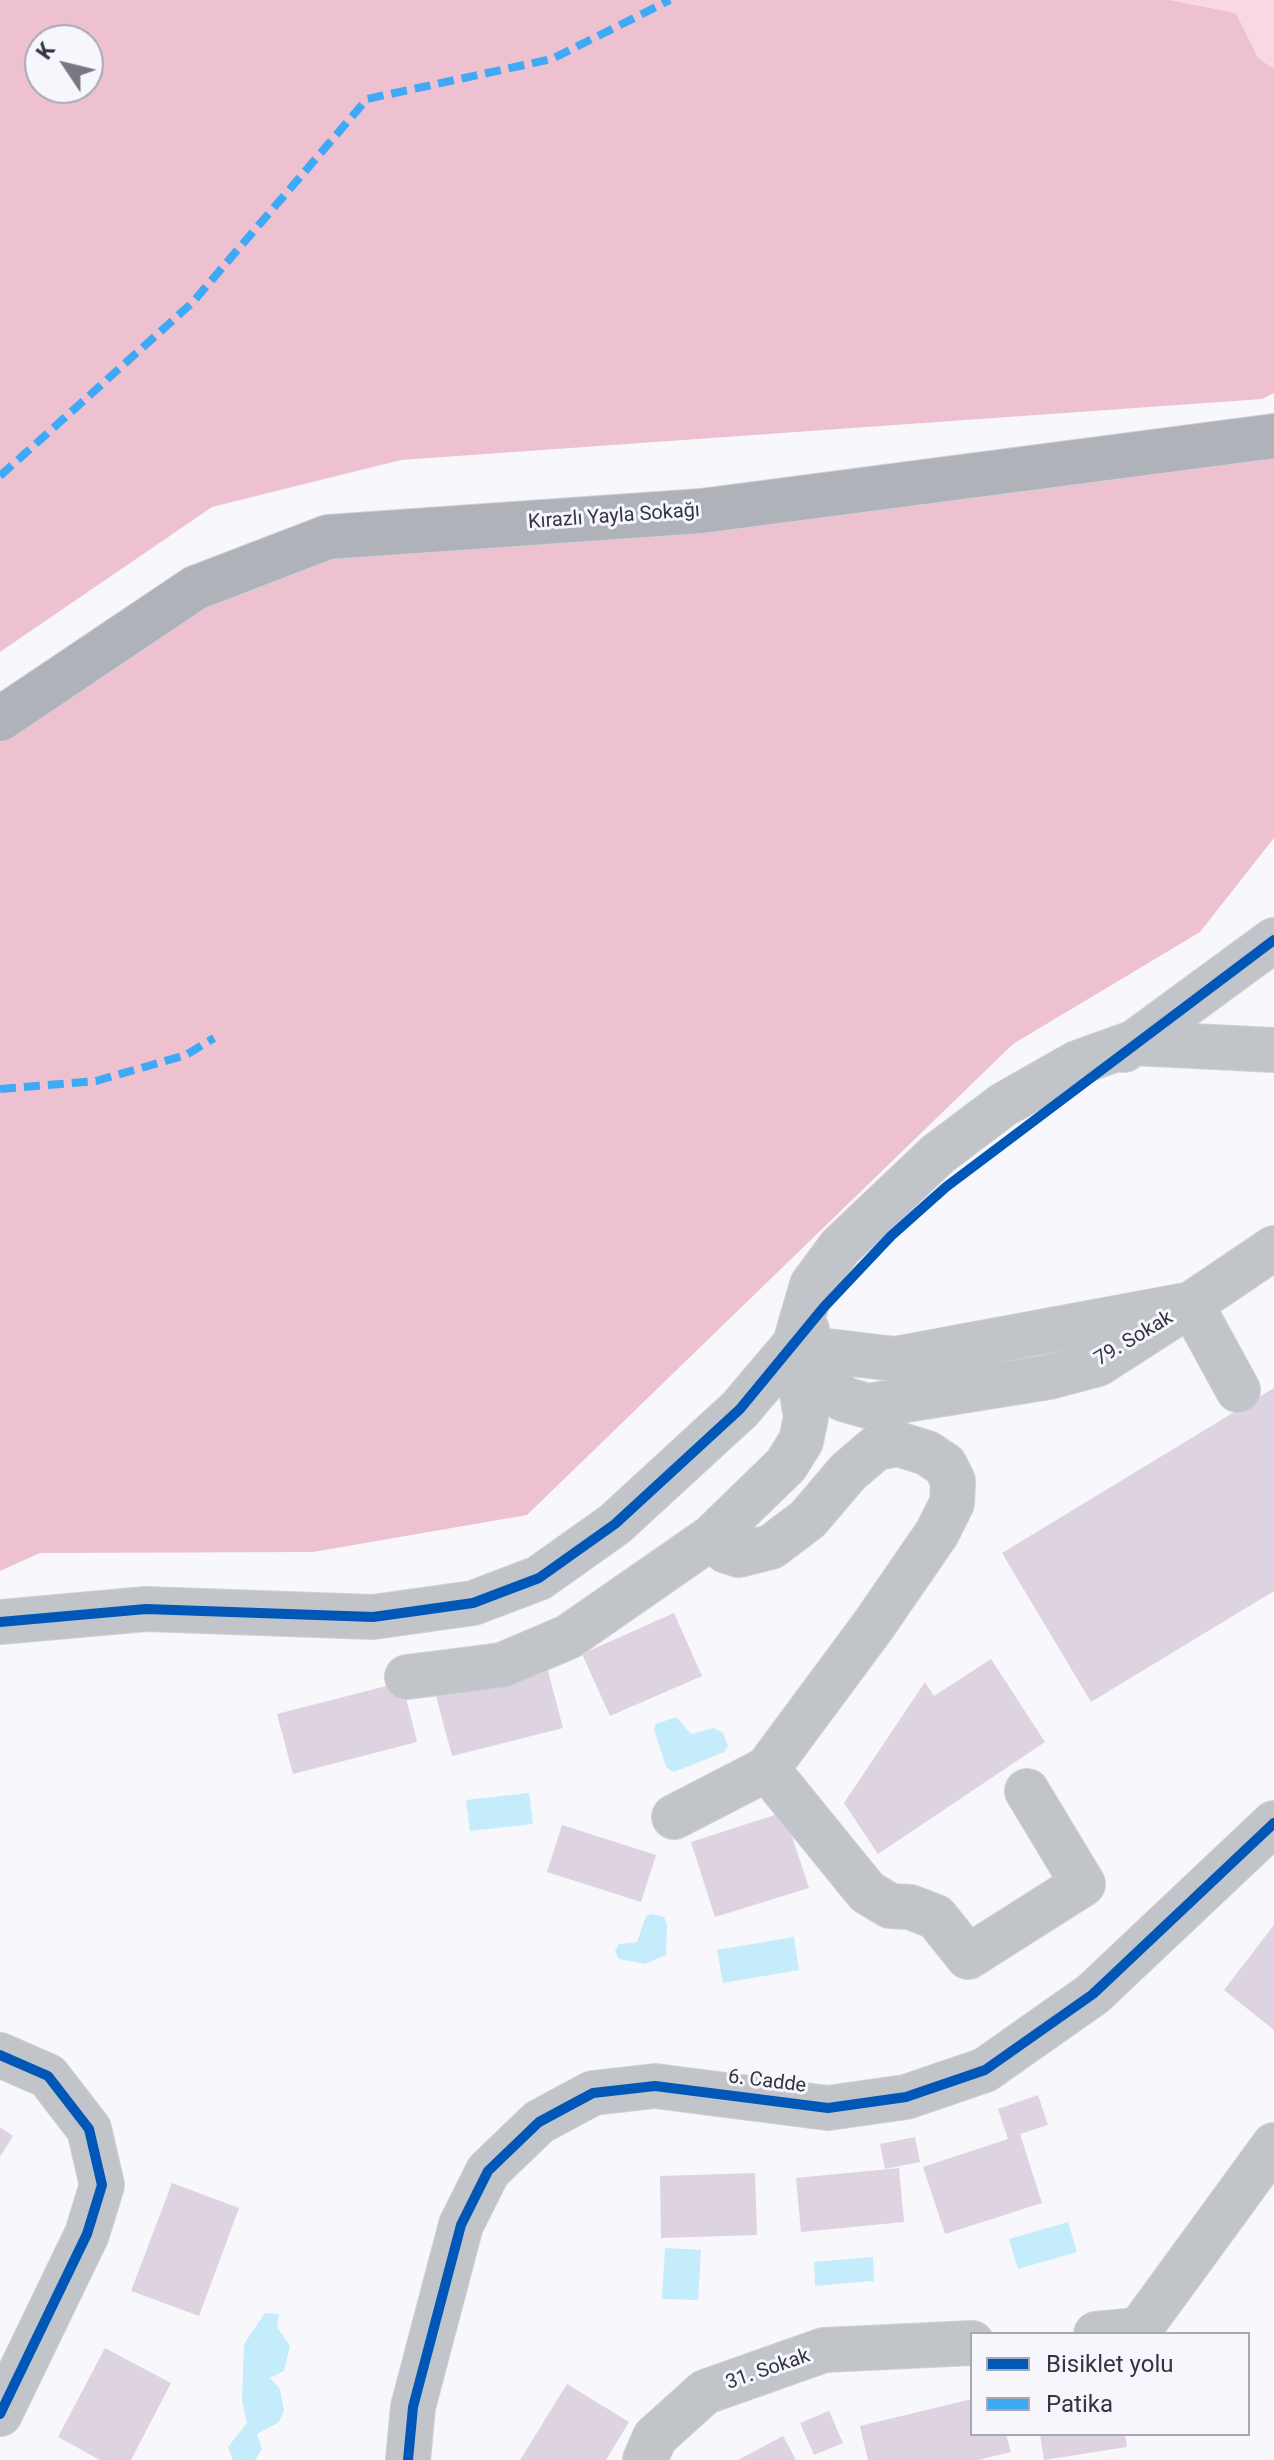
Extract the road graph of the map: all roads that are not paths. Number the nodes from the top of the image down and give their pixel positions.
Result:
1 (1274, 436) edge
2 (0, 719) edge
3 (1274, 940) edge
4 (1133, 1043) junction
5 (1274, 1050) edge
6 (1274, 1248) edge
7 (1191, 1304) junction
8 (1063, 1327) junction
9 (794, 1347) junction
10 (1071, 1371) junction
11 (1238, 1390) dead end
12 (712, 1537) junction
13 (69, 1614) junction
14 (0, 1622) edge
15 (0, 1641) edge
16 (407, 1677) dead end
17 (767, 1769) junction
18 (1027, 1791) dead end
19 (674, 1817) dead end
20 (1274, 1823) edge
21 (0, 2055) edge
22 (1274, 2145) edge
23 (1118, 2332) edge
24 (970, 2343) edge
25 (413, 2407) junction
26 (0, 2414) edge
27 (379, 2460) edge
28 (408, 2460) edge
29 (645, 2460) edge

1 - 2 main road, Kırazlı Yayla Sokağı
3 - 4 street
4 - 5 street
4 - 9 street
6 - 7 street
7 - 8 street, 79. Sokak
7 - 10 street, 79. Sokak
7 - 11 street
8 - 9 street, 79. Sokak
8 - 10 street
9 - 10 street, 79. Sokak
9 - 12 street
9 - 13 street
12 - 16 street
12 - 17 street
13 - 14 street
13 - 15 street
17 - 18 street
17 - 19 street
20 - 25 street, 6. Cadde
21 - 26 street
22 - 23 street
24 - 29 street, 31. Sokak
25 - 27 street
25 - 28 street, 6. Cadde

